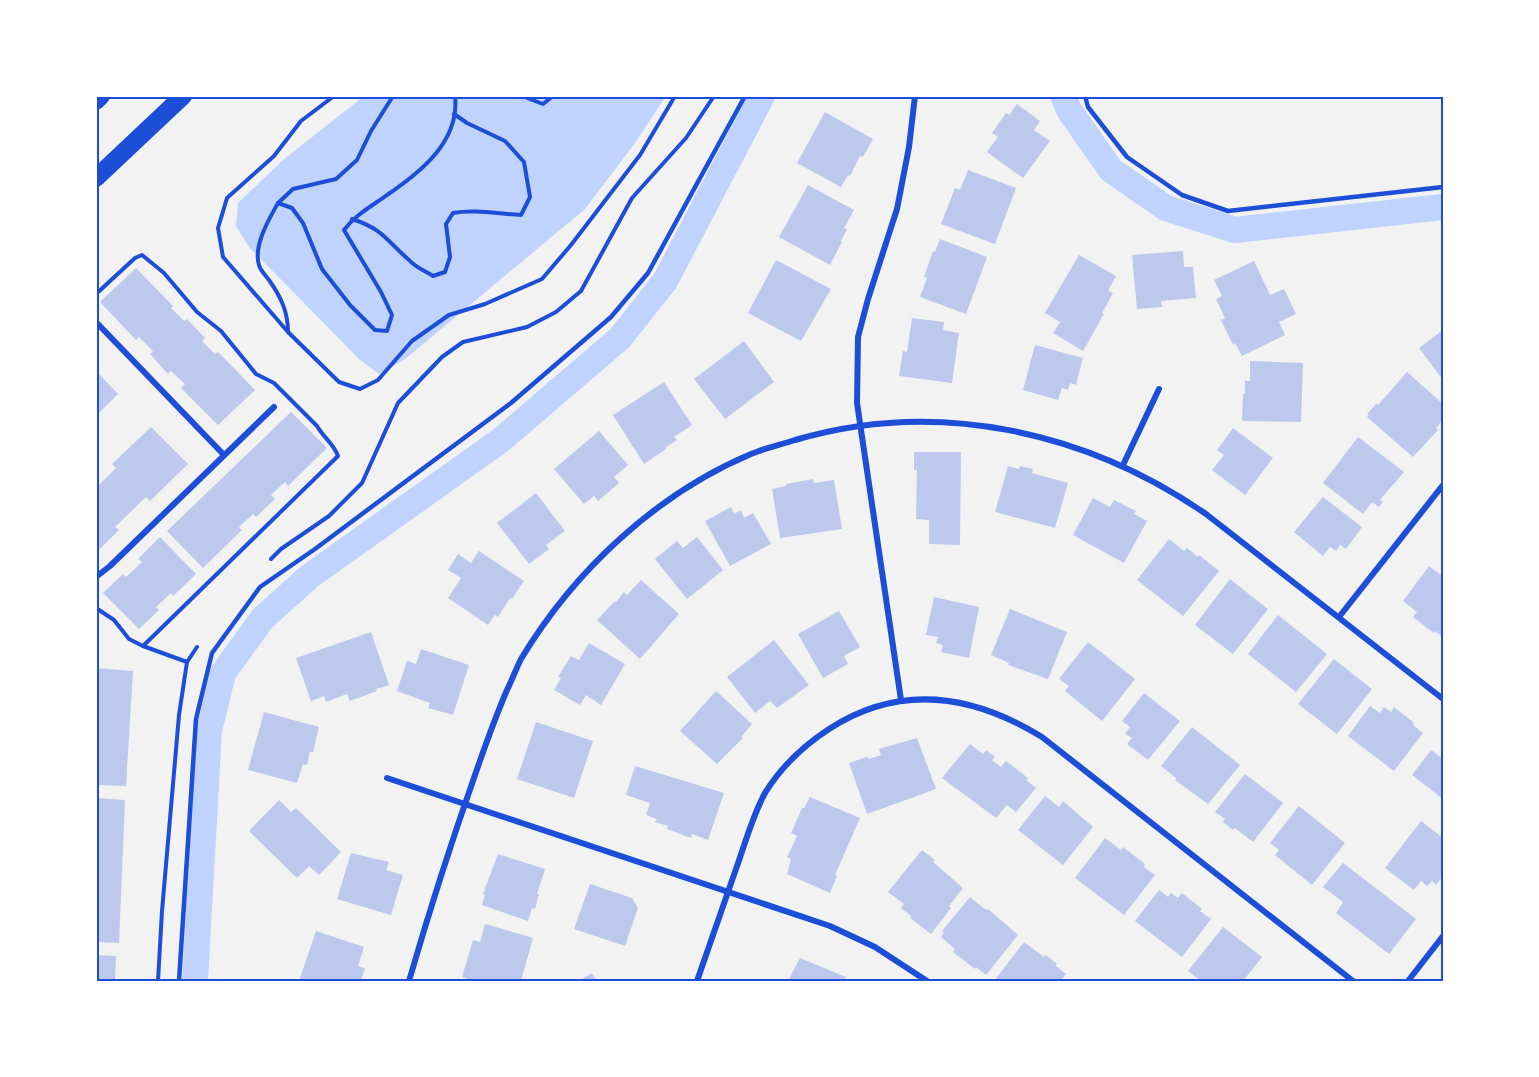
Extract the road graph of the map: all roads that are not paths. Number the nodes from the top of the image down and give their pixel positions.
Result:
1 (101, 96) edge
2 (183, 96) edge
3 (745, 96) edge
4 (915, 96) edge
5 (1085, 96) edge
6 (96, 101) edge
7 (96, 178) edge
8 (1443, 187) edge
9 (96, 322) edge
10 (1159, 389) dead end
11 (274, 407) dead end
12 (860, 425) junction
13 (224, 455) junction
14 (1123, 465) junction
15 (1443, 485) edge
16 (96, 577) edge
17 (1339, 618) junction
18 (1443, 699) edge
19 (901, 700) junction
20 (387, 777) dead end
21 (465, 804) junction
22 (728, 892) junction
23 (1443, 936) edge
24 (179, 981) edge
25 (409, 981) edge
26 (697, 981) edge
27 (927, 981) edge
28 (1353, 981) edge
29 (1408, 981) edge

1 - 6 highway
2 - 7 highway
3 - 24 lane
4 - 12 street
5 - 8 lane
9 - 13 street
10 - 14 street
11 - 13 street
12 - 14 street
12 - 19 street
12 - 21 street
13 - 16 street
14 - 17 street
15 - 17 street
17 - 18 street
19 - 22 street
19 - 28 street
20 - 21 street
21 - 22 street
21 - 25 street
22 - 26 street
22 - 27 street
23 - 29 street

